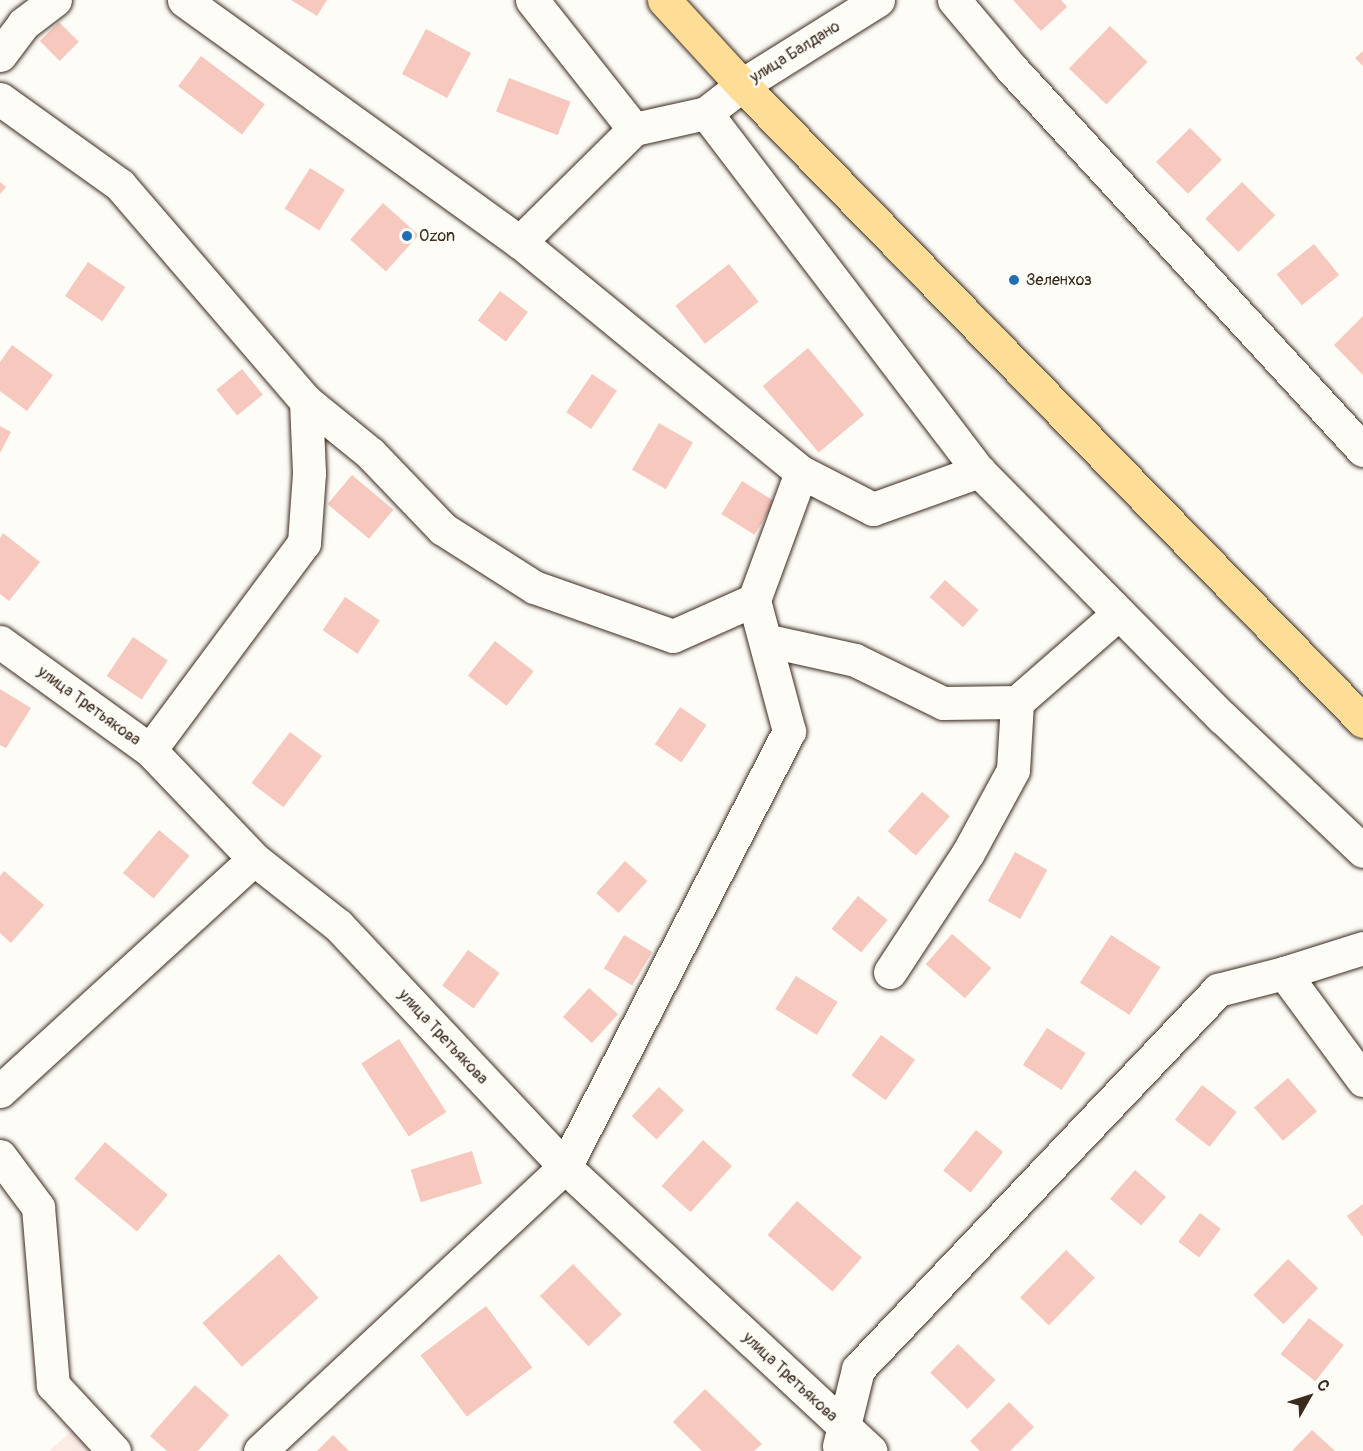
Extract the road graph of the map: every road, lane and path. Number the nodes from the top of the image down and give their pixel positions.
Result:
1 (55, 0) edge
2 (184, 0) edge
3 (532, 0) edge
4 (664, 0) edge
5 (878, 0) edge
6 (954, 0) edge
7 (0, 55) edge
8 (742, 85) junction
9 (0, 99) edge
10 (706, 113) junction
11 (634, 129) junction
12 (520, 242) junction
13 (306, 401) junction
14 (1363, 450) edge
15 (979, 471) junction
16 (801, 472) junction
17 (754, 600) junction
18 (1119, 613) junction
19 (765, 640) junction
20 (0, 642) edge
21 (1017, 702) junction
22 (1363, 722) edge
23 (150, 750) junction
24 (1363, 850) edge
25 (254, 859) junction
26 (1363, 948) edge
27 (890, 972) dead end
28 (1284, 973) junction
29 (1363, 1080) edge
30 (0, 1091) edge
31 (0, 1156) edge
32 (565, 1167) junction
33 (841, 1439) edge
34 (114, 1451) edge
35 (260, 1451) edge
36 (871, 1451) edge

1 - 7 street
2 - 12 street
3 - 11 street
4 - 8 main road
5 - 8 street, улица Балдано
6 - 14 street
8 - 10 street, улица Балдано
8 - 22 main road
9 - 13 street
10 - 11 street
10 - 15 street
11 - 12 street
12 - 16 street
13 - 17 street
13 - 23 street
15 - 16 street
15 - 18 street
16 - 17 street
17 - 19 street
18 - 21 street
18 - 24 street
19 - 21 street
19 - 32 street
20 - 23 street, улица Третьякова
21 - 27 street
23 - 25 street, улица Третьякова
25 - 30 street
25 - 32 street, улица Третьякова
26 - 28 street
28 - 29 street
28 - 33 street
31 - 34 street
32 - 33 street, улица Третьякова
32 - 35 street
33 - 36 street, улица Третьякова

